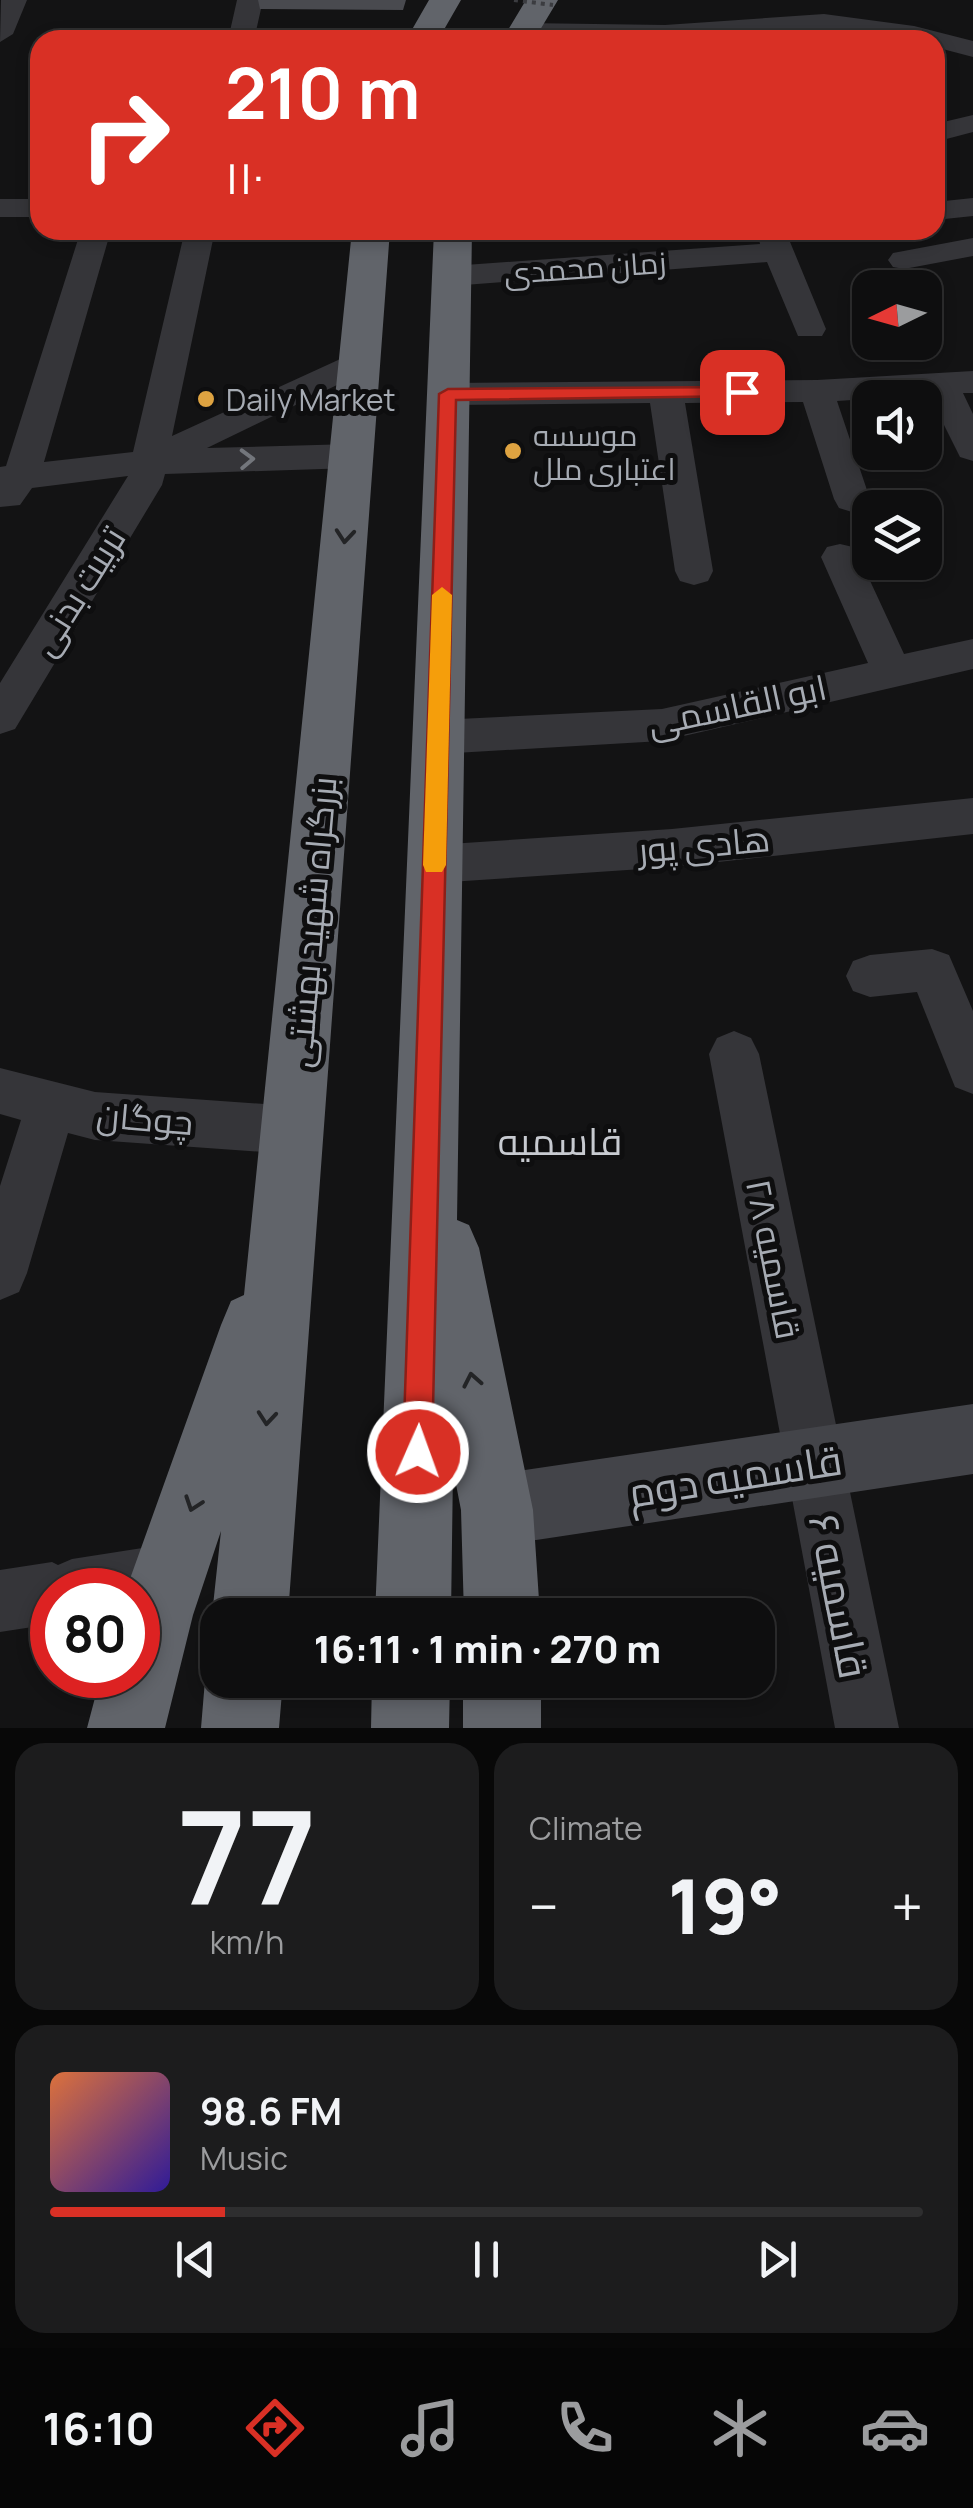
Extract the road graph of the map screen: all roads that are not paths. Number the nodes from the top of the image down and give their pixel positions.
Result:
1 (14, 0) edge
2 (250, 0) edge
3 (445, 0) edge
4 (680, 0) edge
5 (548, 2) edge
6 (243, 30) edge
7 (428, 30) edge
8 (526, 30) edge
9 (668, 30) edge
10 (739, 30) edge
11 (884, 30) edge
12 (0, 34) edge
13 (945, 41) edge
14 (973, 48) edge
15 (973, 123) edge
16 (945, 130) edge
17 (973, 207) edge
18 (0, 208) edge
19 (30, 208) edge
20 (945, 211) edge
21 (93, 240) edge
22 (198, 240) edge
23 (370, 240) edge
24 (781, 241) edge
25 (973, 247) edge
26 (452, 253) edge
27 (904, 260) dead end
28 (810, 329) dead end
29 (360, 361) junction
30 (957, 383) edge
31 (817, 391) junction
32 (448, 394) junction
33 (666, 394) junction
34 (973, 449) edge
35 (352, 456) junction
36 (150, 462) junction
37 (7, 487) edge
38 (852, 499) dead end
39 (840, 557) dead end
40 (694, 572) dead end
41 (973, 654) edge
42 (892, 672) junction
43 (0, 718) edge
44 (438, 736) junction
45 (973, 816) edge
46 (434, 864) junction
47 (870, 976) dead end
48 (734, 1054) dead end
49 (973, 1071) edge
50 (0, 1091) edge
51 (50, 1104) junction
52 (292, 1130) junction
53 (426, 1151) junction
54 (282, 1246) junction
55 (0, 1273) edge
56 (973, 1439) edge
57 (814, 1463) junction
58 (497, 1510) junction
59 (168, 1575) junction
60 (160, 1576) edge
61 (252, 1590) edge
62 (414, 1590) edge
63 (30, 1596) edge
64 (501, 1598) edge
65 (0, 1601) edge
66 (242, 1698) edge
67 (411, 1698) edge
68 (502, 1698) edge
69 (126, 1728) edge
70 (240, 1728) edge
71 (410, 1728) edge
72 (502, 1728) edge
73 (867, 1728) edge

1 - 12 street
2 - 6 street
3 - 7 highway
4 - 9 street
5 - 8 highway
10 - 11 street
13 - 14 street
15 - 16 street
17 - 20 street
18 - 19 street
21 - 37 street
22 - 36 street, تربیت بدنی
23 - 29 highway, بزرگراه شهید بهشتی
24 - 26 street, زمان محمدی
24 - 28 street, زمان محمدی
25 - 27 street
26 - 32 highway
29 - 35 highway, بزرگراه شهید بهشتی
29 - 36 street
30 - 31 street
30 - 34 street
31 - 33 street
31 - 38 street
32 - 33 street
32 - 44 highway
33 - 40 street
36 -> 35 street
35 -> 52 highway, بزرگراه شهید بهشتی
36 - 37 street
36 - 43 street, تربیت بدنی
39 - 42 street
41 - 42 street, ابو القاسمی
42 - 44 street, ابو القاسمی
44 - 46 highway
45 - 46 street, هادی پور
46 - 53 highway
47 - 49 street
48 - 57 street, قاسمیه ۲۸
50 - 51 street, چوگان
51 - 52 street, چوگان
51 - 55 street
52 - 54 highway, بزرگراه شهید بهشتی
58 -> 53 highway
53 - 62 highway
54 -> 59 highway
54 -> 61 highway, بزرگراه شهید بهشتی
56 - 57 street, قاسمیه دوم
57 - 58 street, قاسمیه دوم
57 - 73 street, قاسمیه ۶
58 - 64 highway
59 - 60 street
59 - 69 highway
63 - 65 street
66 - 70 highway
67 - 71 highway
68 - 72 highway

